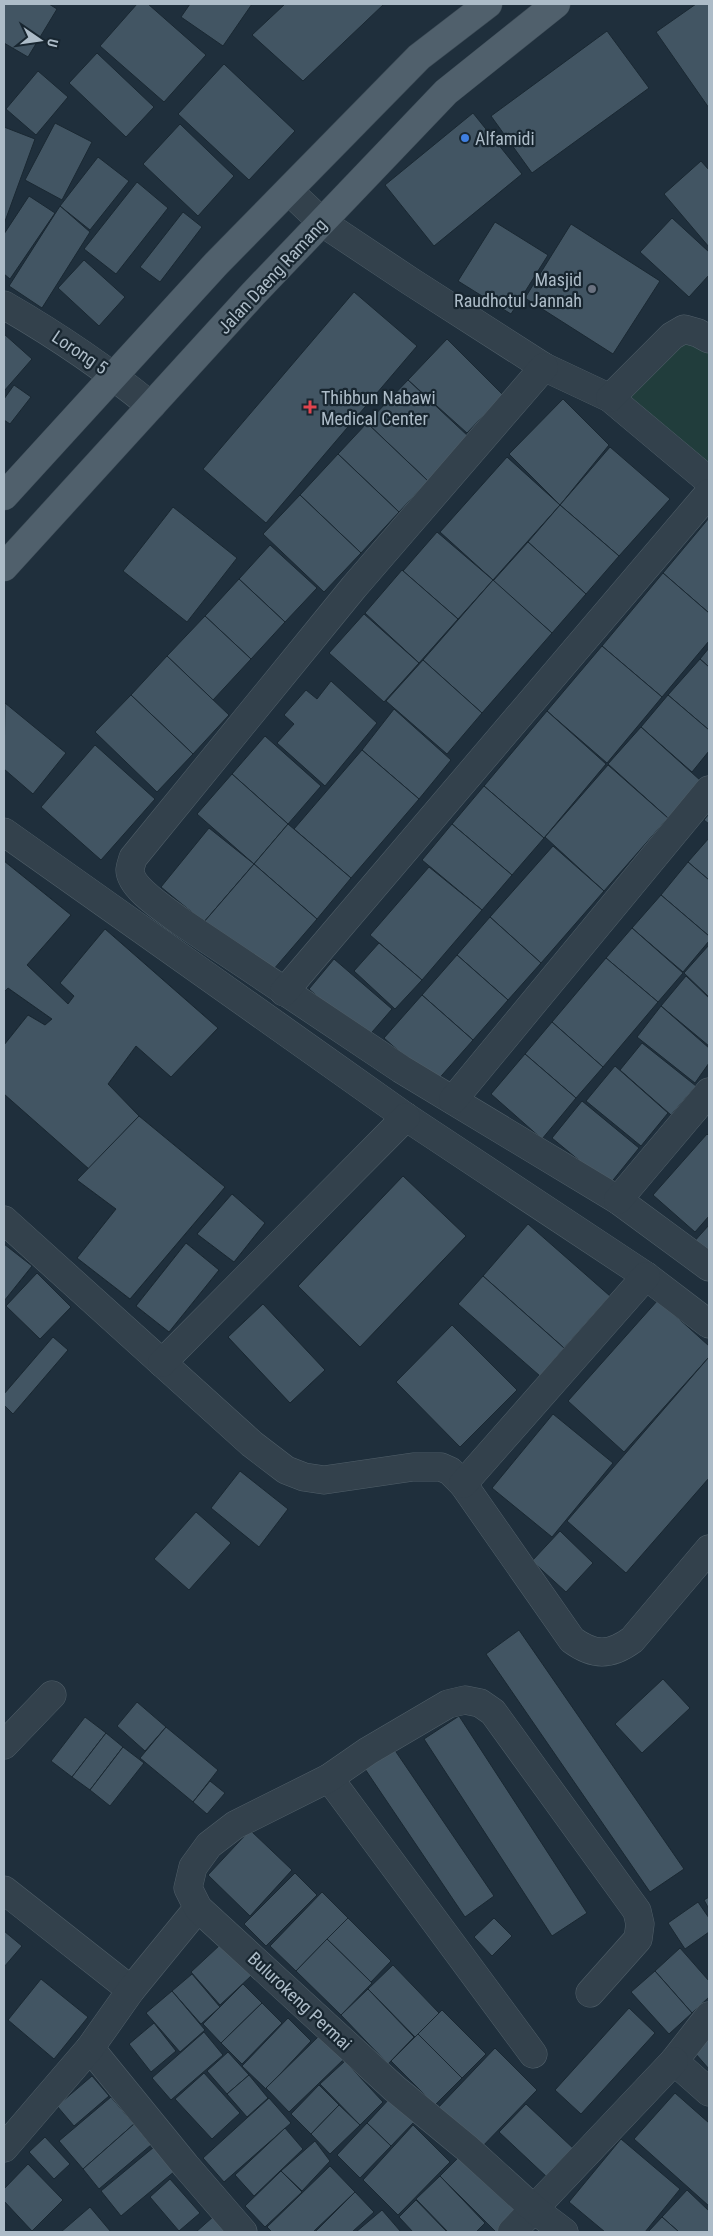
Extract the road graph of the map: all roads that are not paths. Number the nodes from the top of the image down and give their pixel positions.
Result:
1 (488, 4) edge
2 (556, 4) edge
3 (289, 191) junction
4 (323, 223) junction
5 (4, 305) edge
6 (709, 339) edge
7 (544, 367) junction
8 (114, 375) junction
9 (610, 398) junction
10 (151, 406) junction
11 (709, 481) edge
12 (709, 493) edge
13 (4, 496) edge
14 (4, 567) edge
15 (709, 790) edge
16 (4, 832) edge
17 (284, 992) junction
18 (709, 1092) edge
19 (454, 1100) junction
20 (406, 1117) junction
21 (618, 1200) junction
22 (4, 1220) edge
23 (709, 1267) edge
24 (646, 1276) junction
25 (709, 1324) edge
26 (162, 1363) junction
27 (463, 1484) junction
28 (709, 1549) edge
29 (52, 1695) dead end
30 (4, 1745) edge
31 (329, 1778) junction
32 (4, 1890) edge
33 (198, 1908) junction
34 (131, 1990) junction
35 (590, 1993) dead end
36 (709, 2016) edge
37 (90, 2048) junction
38 (533, 2054) dead end
39 (674, 2061) junction
40 (709, 2092) edge
41 (4, 2148) edge
42 (535, 2210) junction
43 (243, 2232) edge
44 (512, 2232) edge
45 (564, 2232) edge

1 - 3 main road
2 - 4 main road, Jalan Daeng Ramang
3 - 4 street
3 - 8 main road
4 - 7 street
4 - 10 main road, Jalan Daeng Ramang
5 - 8 street, Lorong 5
6 - 9 street
7 - 9 street
7 - 17 street
8 - 10 street, Lorong 5
8 - 13 main road
9 - 11 street
10 - 14 main road, Jalan Daeng Ramang
12 - 17 street
15 - 19 street
16 - 20 street
17 - 19 street
18 - 21 street
19 - 21 street
20 - 24 street
20 - 26 street
21 - 23 street
22 - 26 street
24 - 25 street
24 - 27 street
26 - 27 street
27 - 28 street
29 - 30 street
31 - 33 street
31 - 35 street
31 - 38 street
32 - 34 street
33 - 34 street
33 - 42 street, Bulurokeng Permai
34 - 37 street
36 - 39 street
37 - 41 street
37 - 43 street
39 - 40 street
39 - 42 street
42 - 44 street
42 - 45 street, Bulurokeng Permai

